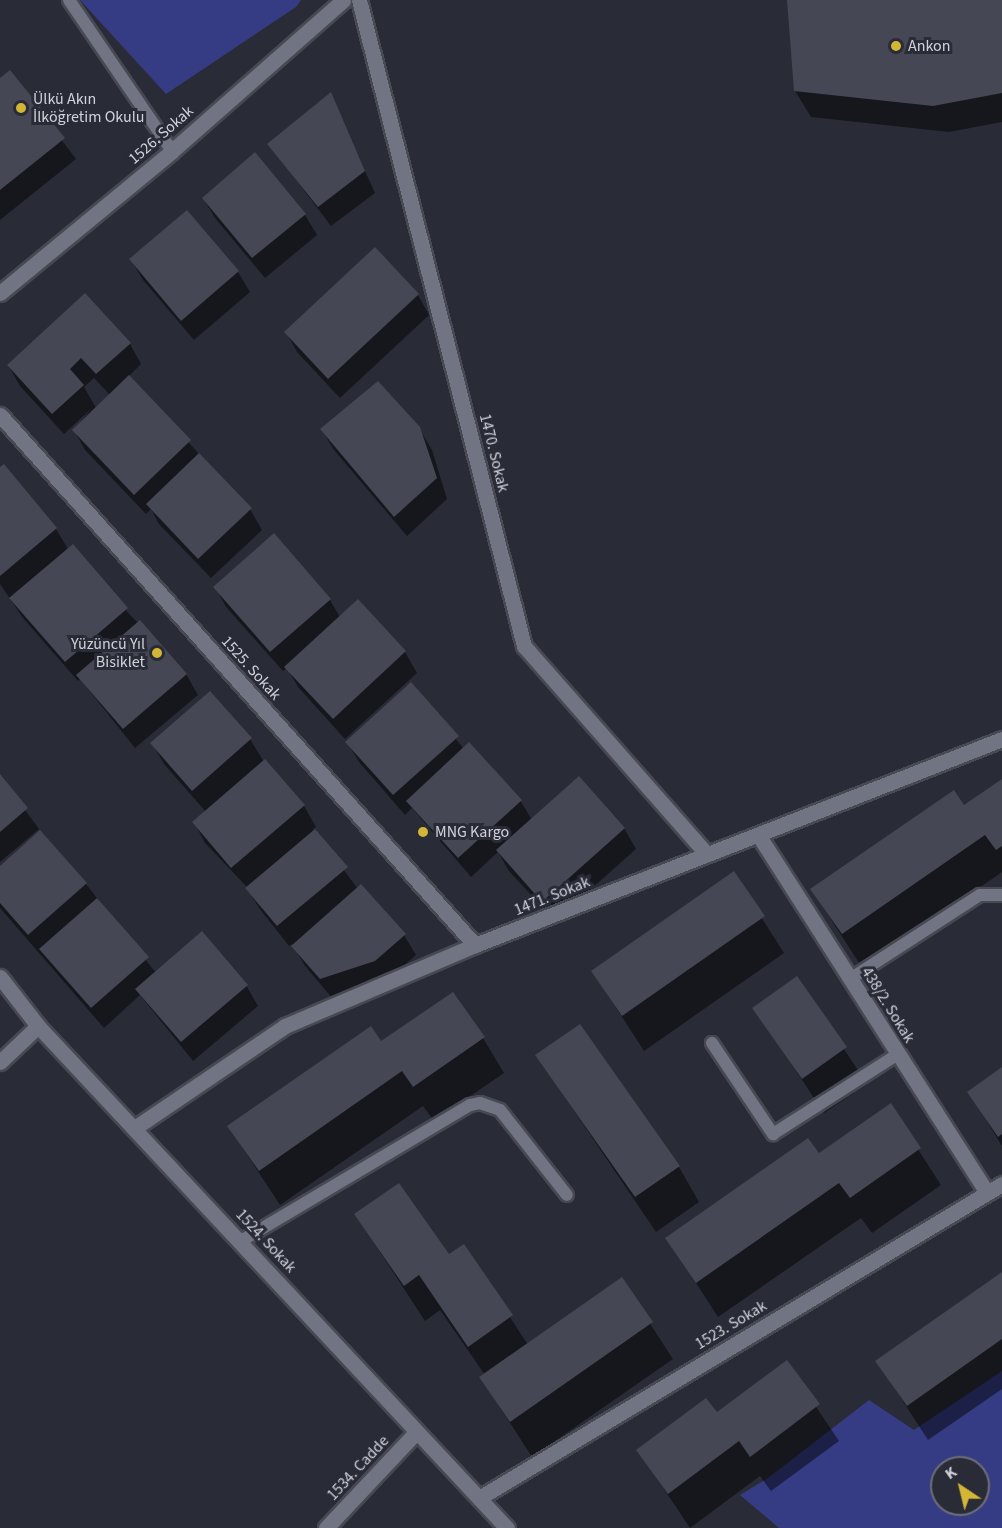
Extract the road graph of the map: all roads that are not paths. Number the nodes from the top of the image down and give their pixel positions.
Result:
1 (69, 0) edge
2 (343, 0) edge
3 (359, 0) edge
4 (172, 151) junction
5 (0, 293) edge
6 (0, 416) edge
7 (1002, 739) edge
8 (759, 836) junction
9 (707, 854) junction
10 (1002, 895) edge
11 (475, 945) junction
12 (0, 977) edge
13 (850, 979) junction
14 (38, 1026) junction
15 (712, 1043) dead end
16 (898, 1054) junction
17 (0, 1062) edge
18 (136, 1127) junction
19 (1002, 1184) edge
20 (987, 1192) junction
21 (567, 1195) dead end
22 (241, 1241) junction
23 (416, 1432) junction
24 (478, 1498) junction
25 (326, 1528) edge
26 (507, 1528) edge

1 - 4 lane
2 - 4 street, 1526. Sokak
3 - 9 street, 1470. Sokak
4 - 5 street, 1526. Sokak
6 - 11 street, 1525. Sokak
7 - 8 street, 1471. Sokak
8 - 9 street, 1471. Sokak
8 - 13 street, 438/2. Sokak
9 - 11 street, 1471. Sokak
10 - 13 lane
11 - 18 street, 1471. Sokak
12 - 14 street, 1524. Sokak
13 - 16 street, 438/2. Sokak
14 - 17 street
14 - 18 street, 1524. Sokak
15 - 16 lane
16 - 20 street, 438/2. Sokak
18 - 22 street, 1524. Sokak
19 - 20 street, 1523. Sokak
20 - 24 street, 1523. Sokak
21 - 22 lane
22 - 23 street, 1524. Sokak
23 - 24 street, 1524. Sokak
23 - 25 street, 1534. Cadde
24 - 26 street, 1524. Sokak

